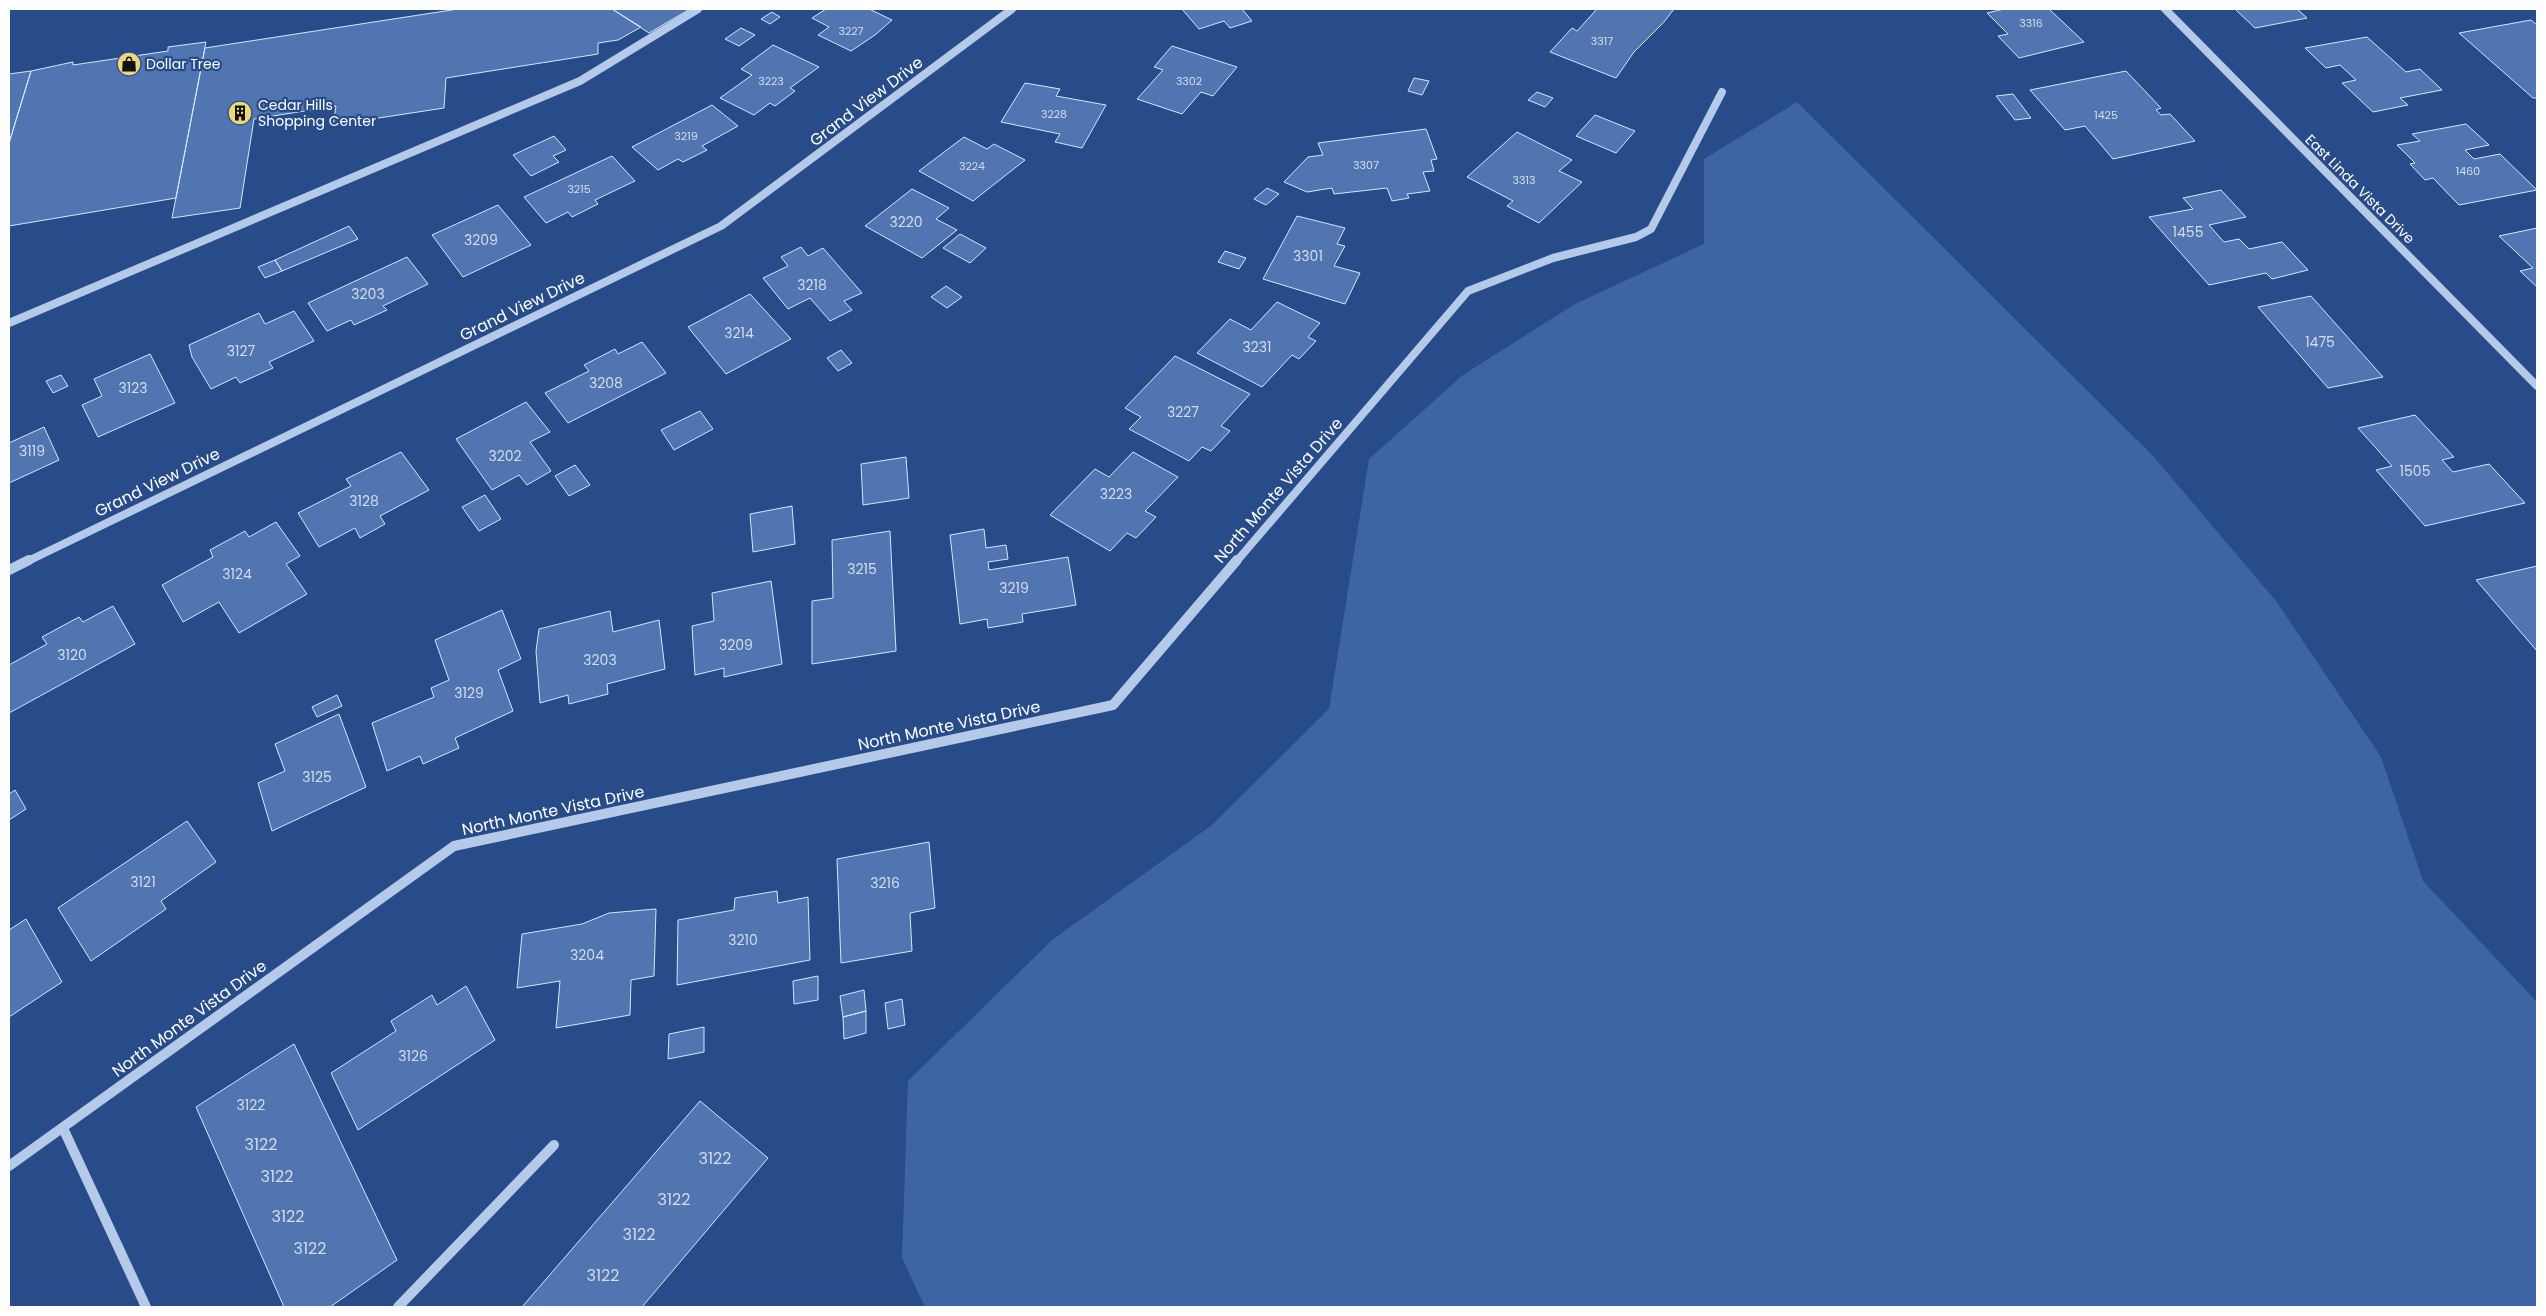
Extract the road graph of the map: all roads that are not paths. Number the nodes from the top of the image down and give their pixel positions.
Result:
1 (698, 9) edge
2 (1012, 9) edge
3 (2165, 9) edge
4 (1722, 92) dead end
5 (9, 323) edge
6 (2537, 386) edge
7 (9, 570) edge
8 (63, 1128) junction
9 (554, 1145) dead end
10 (9, 1166) edge
11 (146, 1307) edge
12 (398, 1307) edge

1 - 5 street
2 - 7 street, Grand View Drive
3 - 6 street, East Linda Vista Drive
4 - 8 street, North Monte Vista Drive
8 - 10 street, North Monte Vista Drive
8 - 11 street
9 - 12 lane

